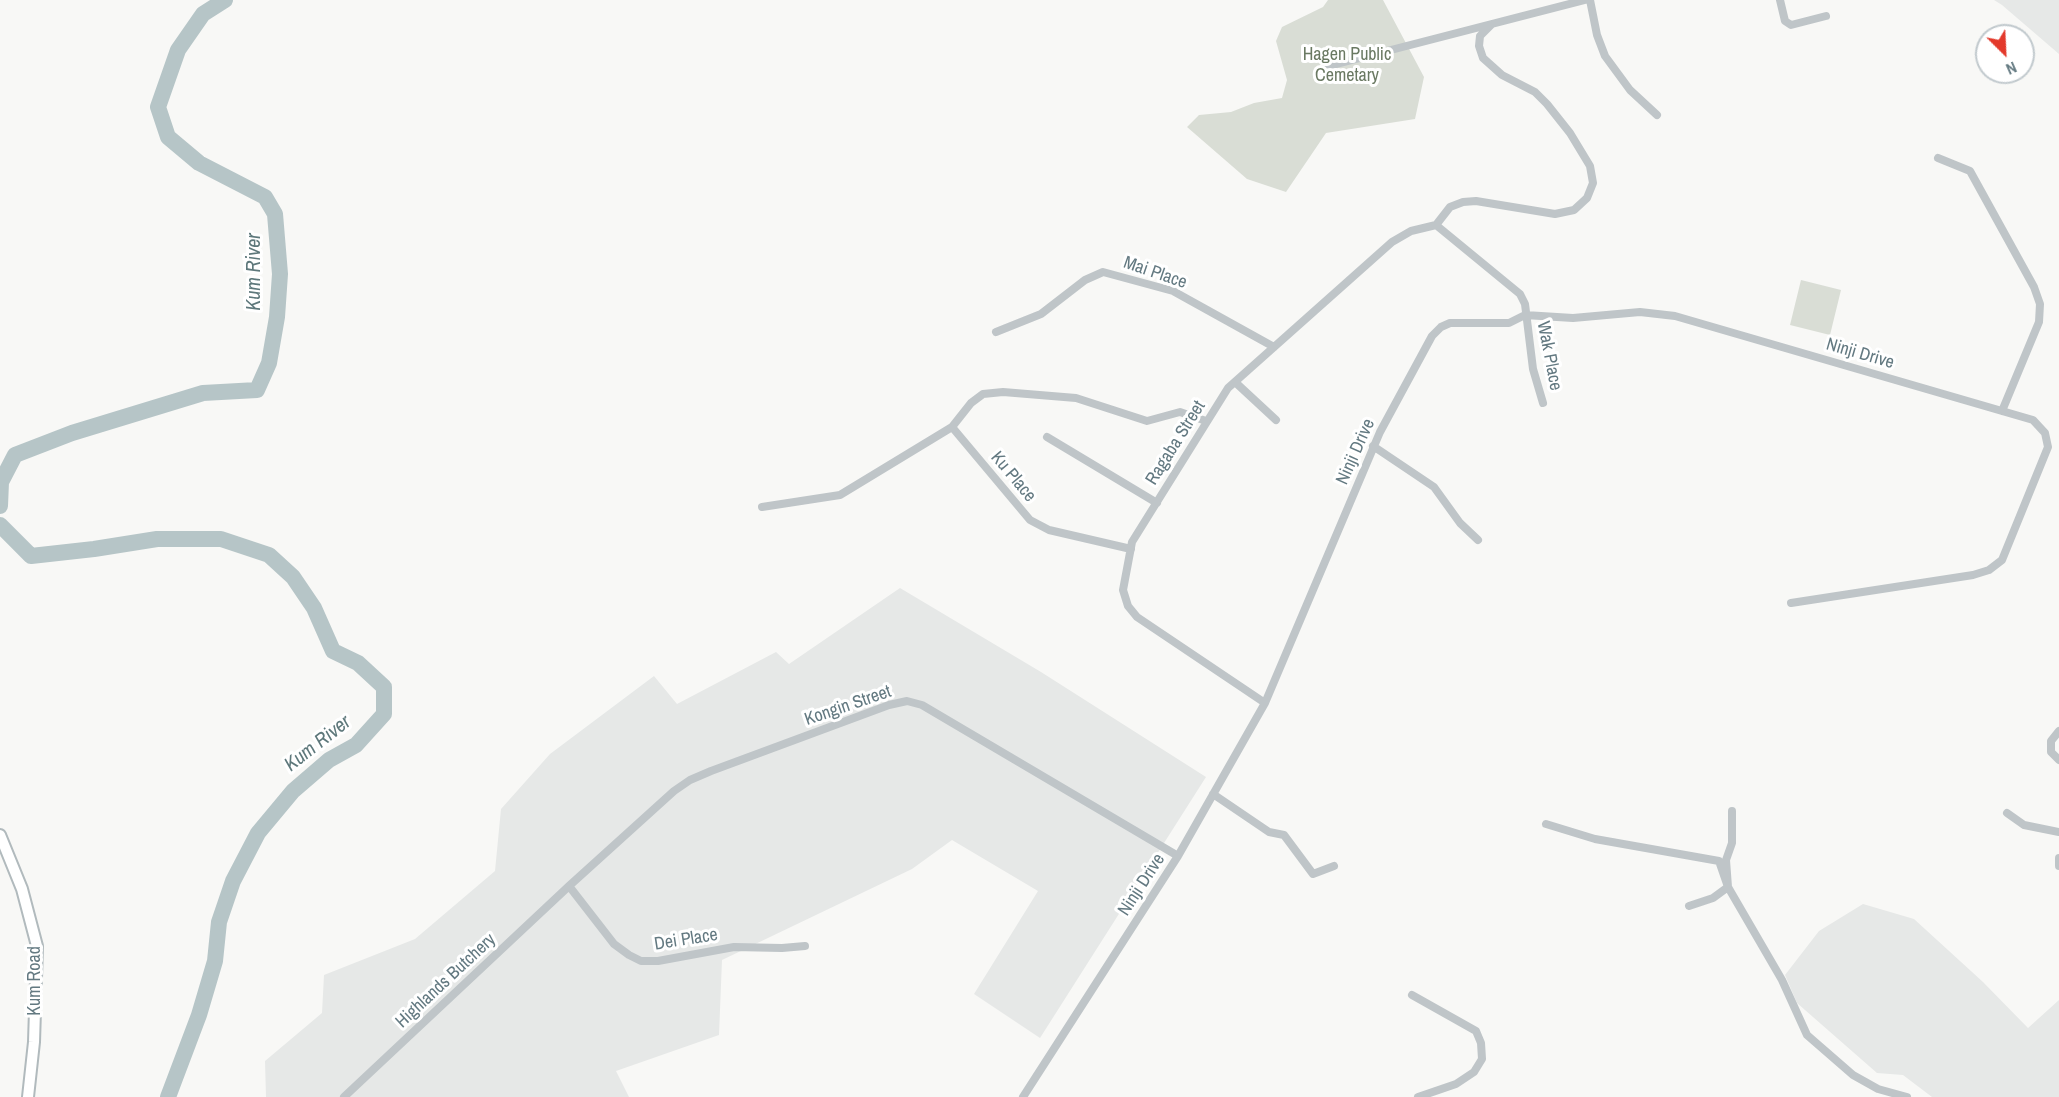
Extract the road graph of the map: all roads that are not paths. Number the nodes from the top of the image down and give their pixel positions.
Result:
1 (1585, 0) edge
2 (1590, 0) edge
3 (1780, 0) edge
4 (1826, 16) dead end
5 (1491, 25) junction
6 (1325, 67) dead end
7 (1657, 115) dead end
8 (1938, 158) dead end
9 (1436, 225) junction
10 (1525, 315) junction
11 (996, 332) dead end
12 (1274, 347) junction
13 (1235, 382) junction
14 (1543, 404) dead end
15 (2002, 411) junction
16 (1276, 420) dead end
17 (1206, 421) junction
18 (952, 427) junction
19 (1047, 437) dead end
20 (1373, 446) junction
21 (1157, 503) junction
22 (762, 507) dead end
23 (1478, 540) dead end
24 (1131, 549) junction
25 (1791, 603) dead end
26 (1265, 703) junction
27 (2059, 731) edge
28 (2059, 760) edge
29 (1213, 794) junction
30 (1732, 811) dead end
31 (2007, 813) dead end
32 (1546, 824) dead end
33 (2059, 832) edge
34 (0, 835) edge
35 (1178, 856) junction
36 (2059, 858) edge
37 (1334, 866) dead end
38 (2059, 866) edge
39 (569, 886) junction
40 (1728, 887) junction
41 (1689, 906) dead end
42 (805, 946) dead end
43 (1412, 995) dead end
44 (28, 1097) edge
45 (344, 1097) edge
46 (1023, 1097) edge
47 (1418, 1097) edge
48 (1907, 1097) edge

1 - 5 street
2 - 7 street
3 - 4 street
5 - 6 street
5 - 9 street
8 - 15 street
9 - 10 street, Wak Place
9 - 12 street, Ragaba Street
10 - 14 street, Wak Place
10 - 15 street, Ninji Drive
10 - 20 street, Ninji Drive
11 - 12 street, Mai Place
12 - 13 street, Ragaba Street
13 - 16 street
13 - 17 street, Ragaba Street
15 - 25 street, Ninji Drive
17 - 18 street
17 - 21 street, Ragaba Street
18 - 22 street
18 - 24 street, Ku Place
19 - 21 street
20 - 23 street
20 - 26 street, Ninji Drive
21 - 24 street, Ragaba Street
24 - 26 street, Ragaba Street
26 - 29 street, Ninji Drive
27 - 28 street
29 - 35 street, Ninji Drive
29 - 37 street
30 - 40 street
31 - 33 street
32 - 40 street
34 - 44 street, Kum Road
35 - 39 street, Kongin Street
35 - 46 street, Ninji Drive
36 - 38 street
39 - 42 street, Dei Place
39 - 45 street, Highlands Butchery
40 - 41 street
40 - 48 street
43 - 47 street

